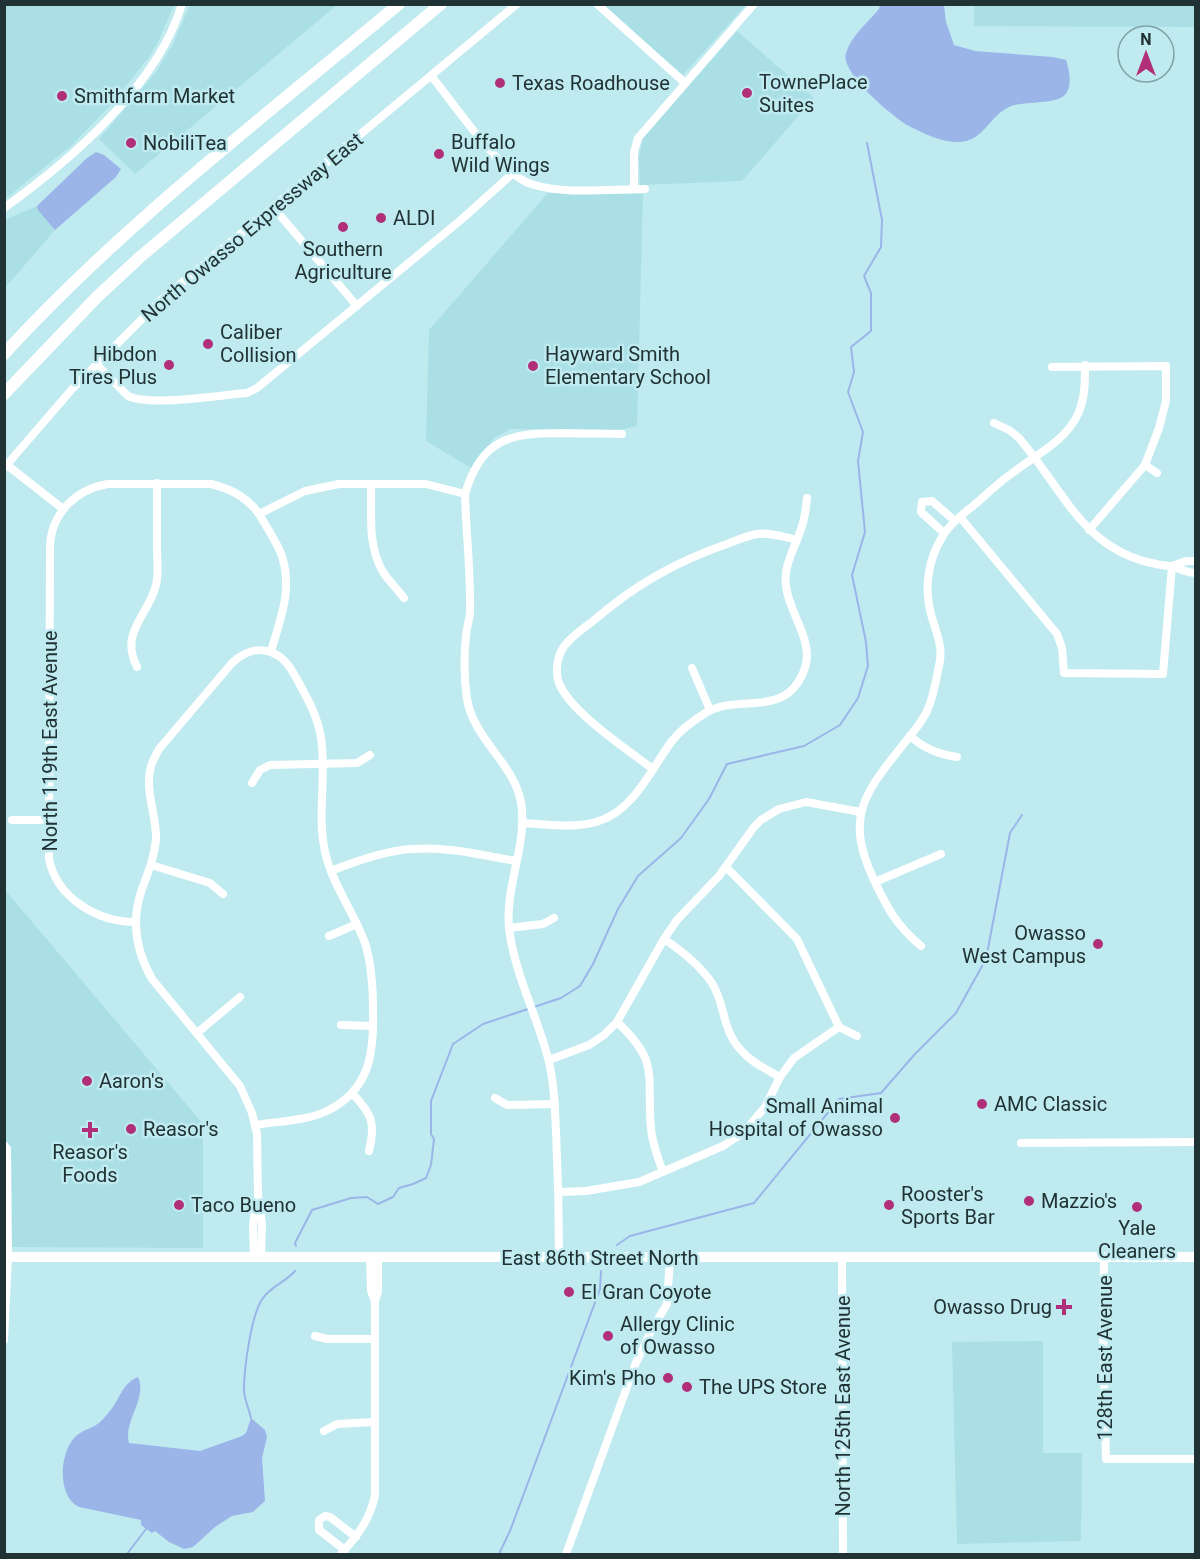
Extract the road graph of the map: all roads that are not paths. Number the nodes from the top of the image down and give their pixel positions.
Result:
1 (182, 4) edge
2 (399, 4) edge
3 (441, 4) edge
4 (517, 4) edge
5 (597, 4) edge
6 (754, 4) edge
7 (432, 77) junction
8 (685, 83) junction
9 (512, 174) junction
10 (634, 189) junction
11 (645, 189) dead end
12 (273, 207) junction
13 (4, 208) edge
14 (357, 306) junction
15 (4, 354) edge
16 (97, 365) junction
17 (1085, 365) junction
18 (1052, 367) dead end
19 (4, 394) edge
20 (994, 423) dead end
21 (622, 434) dead end
22 (1034, 456) junction
23 (1144, 465) junction
24 (6, 467) edge
25 (1157, 473) dead end
26 (157, 483) junction
27 (371, 484) junction
28 (465, 494) junction
29 (807, 498) dead end
30 (63, 509) junction
31 (259, 514) junction
32 (957, 519) junction
33 (1089, 530) junction
34 (944, 533) junction
35 (797, 540) junction
36 (1196, 561) edge
37 (1173, 567) junction
38 (1196, 573) edge
39 (404, 598) dead end
40 (271, 651) junction
41 (137, 667) dead end
42 (692, 668) dead end
43 (710, 710) junction
44 (910, 736) junction
45 (370, 755) dead end
46 (957, 757) dead end
47 (323, 764) junction
48 (653, 769) junction
49 (252, 783) dead end
50 (861, 812) junction
51 (12, 820) dead end
52 (49, 820) junction
53 (522, 823) junction
54 (941, 854) dead end
55 (516, 861) junction
56 (151, 865) junction
57 (726, 867) junction
58 (331, 871) junction
59 (874, 882) junction
60 (223, 894) dead end
61 (554, 918) dead end
62 (136, 922) junction
63 (357, 924) junction
64 (509, 928) junction
65 (329, 936) dead end
66 (664, 939) junction
67 (921, 946) dead end
68 (240, 997) dead end
69 (617, 1022) junction
70 (341, 1025) dead end
71 (374, 1026) junction
72 (840, 1026) junction
73 (197, 1034) junction
74 (857, 1036) dead end
75 (549, 1060) junction
76 (780, 1077) junction
77 (352, 1093) junction
78 (495, 1098) dead end
79 (555, 1104) junction
80 (256, 1125) junction
81 (1196, 1142) edge
82 (1021, 1143) dead end
83 (4, 1145) edge
84 (369, 1150) dead end
85 (663, 1172) junction
86 (559, 1192) junction
87 (6, 1257) edge
88 (842, 1257) junction
89 (1104, 1257) junction
90 (1196, 1257) edge
91 (258, 1258) junction
92 (374, 1258) junction
93 (559, 1258) junction
94 (670, 1258) junction
95 (315, 1336) dead end
96 (375, 1339) junction
97 (4, 1340) edge
98 (375, 1422) junction
99 (324, 1431) dead end
100 (1196, 1459) edge
101 (356, 1537) junction
102 (343, 1552) edge
103 (566, 1554) edge
104 (843, 1554) edge

1 - 13 street
2 - 15 highway
3 - 19 highway
4 - 7 street, North Owasso Expressway East
5 - 8 street
6 - 8 street
7 - 9 street
7 - 12 street, North Owasso Expressway East
8 - 10 street
9 - 10 street
9 - 14 street
10 - 11 street
12 - 14 street
12 - 16 street, North Owasso Expressway East
14 - 16 street
16 - 24 street, North Owasso Expressway East
17 - 18 street
17 - 22 street
17 - 23 street
20 - 22 street
21 - 28 street
22 - 32 street
22 - 33 street
23 - 25 street
23 - 33 street
24 - 30 street
26 - 30 street
26 - 31 street
26 - 41 street
27 - 28 street
27 - 31 street
27 - 39 street
28 - 53 street
29 - 35 street
30 - 52 street, North 119th East Avenue
31 - 40 street
32 - 34 street
32 - 34 street
32 - 37 street
33 - 37 street
34 - 44 street
35 - 43 street
35 - 48 street
36 - 37 street
37 - 38 street
40 - 47 street
40 - 56 street
42 - 43 street
43 - 48 street
44 - 46 street
44 - 50 street
45 - 47 street
47 - 49 street
47 - 58 street
48 - 53 street
50 - 57 street
50 - 59 street
51 - 52 street
52 - 62 street, North 119th East Avenue
53 - 55 street
54 - 59 street
55 - 58 street
55 - 64 street
56 - 60 street
56 - 62 street
57 - 66 street
57 - 72 street
58 - 63 street
59 - 67 street
61 - 64 street
62 - 73 street
63 - 65 street
63 - 71 street
64 - 75 street
66 - 69 street
66 - 76 street
68 - 73 street
69 - 75 street
69 - 85 street
70 - 71 street
71 - 77 street
72 - 74 street
72 - 76 street
73 - 80 street
75 - 79 street
76 - 85 street
77 - 80 street
77 - 84 street
78 - 79 street
79 - 86 street
80 - 91 street
81 - 82 street
83 - 87 street
85 - 86 street
86 - 93 street
87 - 91 main road, East 86th Street North
87 - 97 street
88 - 89 main road, East 86th Street North
88 - 94 main road, East 86th Street North
88 - 104 street, North 125th East Avenue
89 - 90 main road, East 86th Street North
89 - 100 street, 128th East Avenue
91 - 92 main road, East 86th Street North
92 - 93 main road, East 86th Street North
92 - 96 street
93 - 94 main road, East 86th Street North
94 - 103 street
95 - 96 street
96 - 98 street
98 - 99 street
98 - 101 street
101 - 102 street
101 - 102 street

